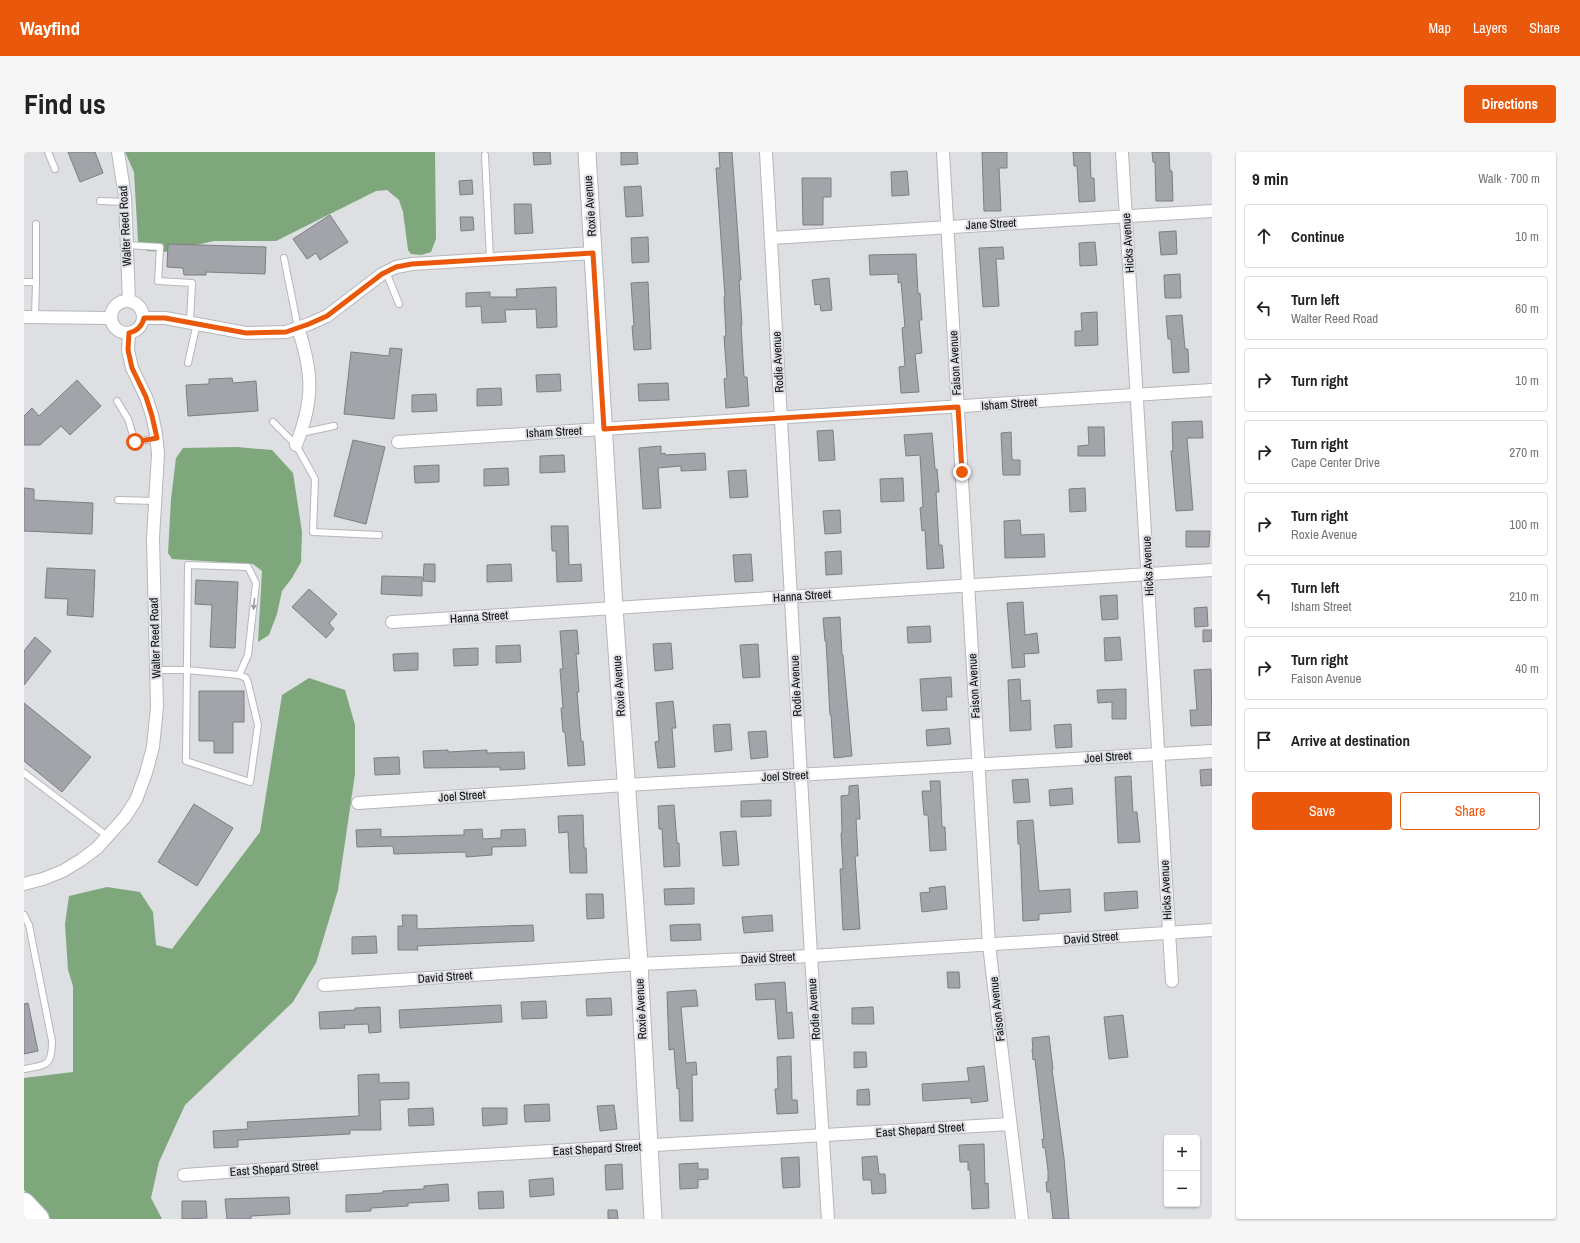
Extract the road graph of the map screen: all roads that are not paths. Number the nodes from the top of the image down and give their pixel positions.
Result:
1 (48, 152) edge
2 (118, 152) edge
3 (587, 152) edge
4 (766, 152) edge
5 (943, 152) edge
6 (1122, 152) edge
7 (485, 155) dead end
8 (54, 169) dead end
9 (100, 201) dead end
10 (125, 202) junction
11 (1212, 210) edge
12 (1127, 216) junction
13 (36, 224) dead end
14 (948, 227) junction
15 (771, 238) junction
16 (126, 245) junction
17 (593, 253) junction
18 (284, 258) dead end
19 (490, 259) junction
20 (386, 272) junction
21 (24, 282) edge
22 (36, 282) junction
23 (128, 301) junction
24 (399, 304) dead end
25 (29, 317) edge
26 (111, 318) junction
27 (144, 318) junction
28 (193, 323) junction
29 (298, 328) junction
30 (129, 333) junction
31 (188, 363) dead end
32 (1212, 390) edge
33 (1138, 395) junction
34 (117, 401) dead end
35 (958, 407) junction
36 (781, 418) junction
37 (273, 422) dead end
38 (334, 426) dead end
39 (604, 429) junction
40 (301, 433) junction
41 (157, 438) junction
42 (398, 442) dead end
43 (296, 445) junction
44 (118, 500) dead end
45 (156, 501) junction
46 (379, 535) dead end
47 (1212, 570) edge
48 (1148, 574) junction
49 (968, 585) junction
50 (791, 596) junction
51 (614, 608) junction
52 (392, 622) dead end
53 (156, 670) junction
54 (187, 670) junction
55 (239, 675) junction
56 (1212, 751) edge
57 (1158, 754) junction
58 (979, 765) junction
59 (24, 773) edge
60 (801, 775) junction
61 (626, 785) junction
62 (358, 803) dead end
63 (107, 836) junction
64 (24, 884) edge
65 (24, 915) edge
66 (1212, 930) edge
67 (1169, 932) junction
68 (990, 944) junction
69 (811, 956) junction
70 (639, 964) junction
71 (1172, 981) dead end
72 (324, 985) dead end
73 (24, 1069) edge
74 (1010, 1124) junction
75 (823, 1136) junction
76 (648, 1146) junction
77 (184, 1175) dead end
78 (24, 1204) edge
79 (38, 1219) edge
80 (653, 1219) edge
81 (828, 1219) edge
82 (1022, 1219) edge

1 - 8 lane
2 - 10 street, Walter Reed Road
3 - 17 street, Roxie Avenue
4 - 15 street, Rodie Avenue
5 - 14 street, Faison Avenue
6 - 12 street, Hicks Avenue
7 - 19 lane
9 - 10 lane
10 - 16 street, Walter Reed Road
11 - 12 street, Jane Street
12 - 14 street, Jane Street
12 - 33 street, Hicks Avenue
13 - 22 lane
14 - 15 street, Jane Street
14 - 35 street, Faison Avenue
15 - 36 street, Rodie Avenue
16 - 23 street, Walter Reed Road
16 - 28 lane
17 - 19 street
17 - 39 street, Roxie Avenue
18 - 29 lane
19 - 20 street
20 - 24 lane
20 - 29 street
21 - 22 lane
22 - 25 lane
23 - 26 street
23 - 27 street
25 - 26 street
26 - 30 street
27 - 28 street
27 - 30 street
28 - 29 street
28 - 31 lane
29 - 40 street
30 - 41 street, Walter Reed Road
32 - 33 street, Isham Street
33 - 35 street, Isham Street
33 - 48 street, Hicks Avenue
34 - 41 lane
35 - 36 street, Isham Street
35 - 49 street, Faison Avenue
36 - 39 street, Isham Street
36 - 50 street, Rodie Avenue
37 - 43 lane
38 - 40 lane
39 - 42 street, Isham Street
39 - 51 street, Roxie Avenue
40 - 43 street
41 - 45 street, Walter Reed Road
43 - 46 lane
44 - 45 lane
45 - 53 street, Walter Reed Road
47 - 48 street, Hanna Street
48 - 49 street, Hanna Street
48 - 57 street, Hicks Avenue
49 - 50 street, Hanna Street
49 - 58 street, Faison Avenue
50 - 51 street, Hanna Street
50 - 60 street, Rodie Avenue
51 - 52 street, Hanna Street
51 - 61 street, Roxie Avenue
53 - 54 lane
53 - 63 street, Walter Reed Road
54 - 55 lane
54 - 55 lane
54 -> 55 lane
56 - 57 street, Joel Street
57 - 58 street, Joel Street
57 - 67 street, Hicks Avenue
58 - 60 street, Joel Street
58 - 68 street, Faison Avenue
59 - 63 lane
60 - 61 street, Joel Street
60 - 69 street, Rodie Avenue
61 - 62 street, Joel Street
61 - 70 street, Roxie Avenue
63 - 64 street, Walter Reed Road
65 - 73 lane
66 - 67 street, David Street
67 - 68 street, David Street
67 - 71 street, Hicks Avenue
68 - 69 street, David Street
68 - 74 street, Faison Avenue
69 - 70 street, David Street
69 - 75 street, Rodie Avenue
70 - 72 street, David Street
70 - 76 street, Roxie Avenue
74 - 75 street, East Shepard Street
74 - 82 street, Faison Avenue
75 - 76 street, East Shepard Street
75 - 81 street, Rodie Avenue
76 - 77 street, East Shepard Street
76 - 80 street, Roxie Avenue
78 - 79 highway

